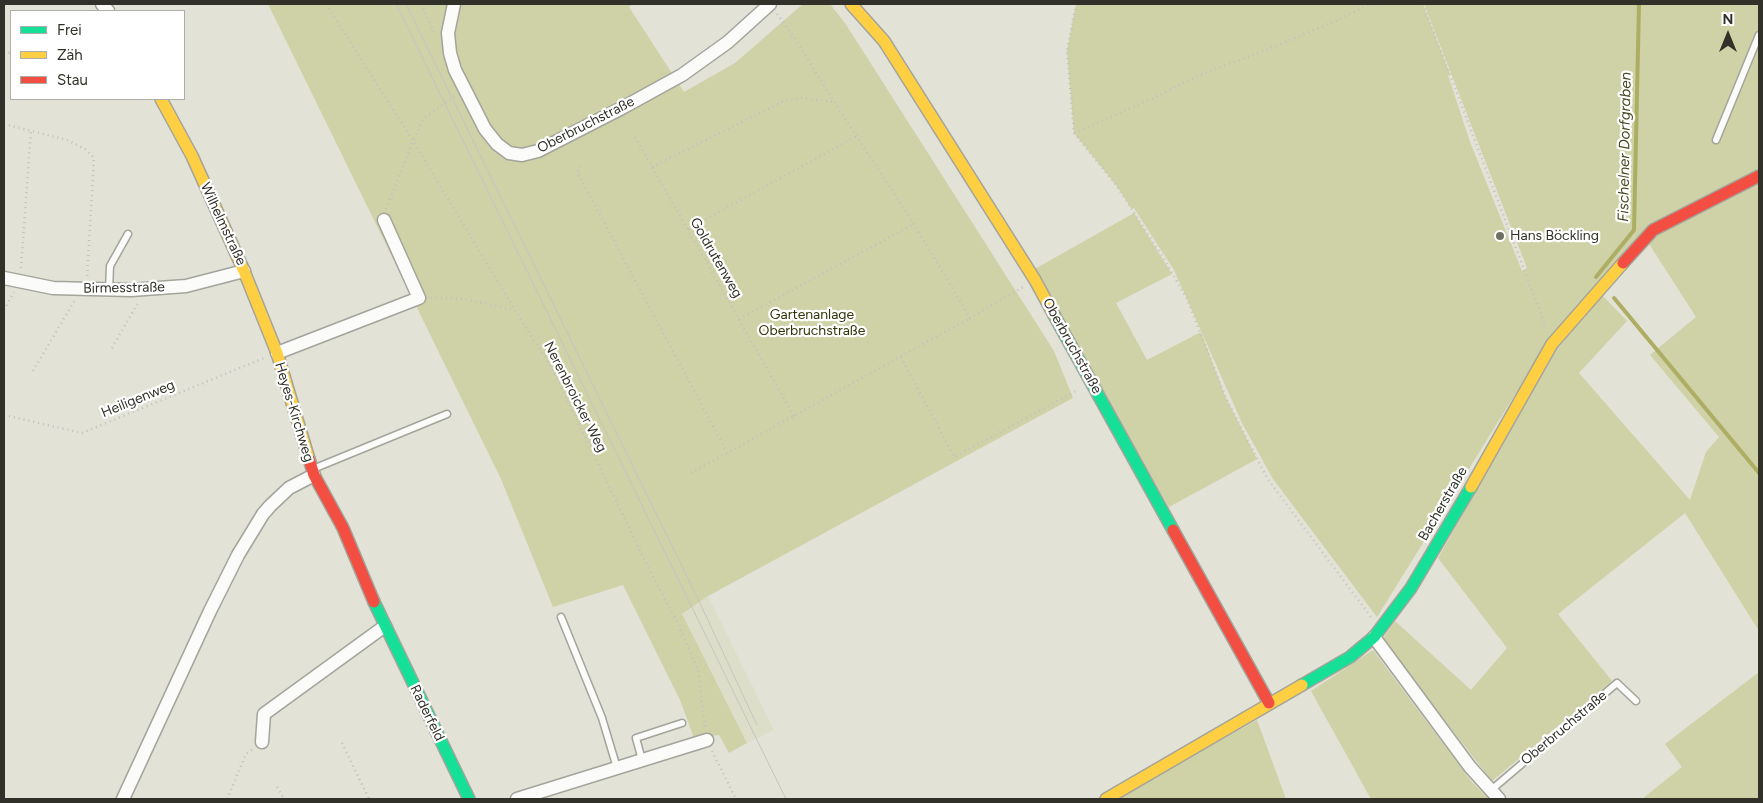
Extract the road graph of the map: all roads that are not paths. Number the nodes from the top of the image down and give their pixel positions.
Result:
1 (454, 4) edge
2 (770, 4) edge
3 (851, 4) edge
4 (1759, 35) edge
5 (161, 100) edge
6 (1716, 140) dead end
7 (1759, 176) edge
8 (384, 220) road end
9 (128, 234) dead end
10 (244, 271) junction
11 (4, 278) edge
12 (109, 290) junction
13 (277, 353) junction
14 (447, 414) dead end
15 (313, 472) junction
16 (561, 617) dead end
17 (385, 626) junction
18 (1374, 637) junction
19 (1636, 701) dead end
20 (1269, 703) junction
21 (682, 723) dead end
22 (707, 740) road end
23 (262, 742) road end
24 (642, 760) junction
25 (617, 768) junction
26 (1494, 795) edge
27 (123, 799) edge
28 (469, 799) edge
29 (517, 799) edge
30 (1106, 799) edge

1 - 2 street, Oberbruchstraße
3 - 20 street, Oberbruchstraße
4 - 6 lane
5 - 10 street, Wilhelmstraße
7 - 18 street, Bacherstraße
8 - 13 street, Heyes-Kirchweg
9 - 12 lane
10 - 12 street, Birmesstraße
10 - 13 street, Wilhelmstraße
11 - 12 street, Birmesstraße
13 - 15 street, Heyes-Kirchweg
14 - 15 lane
15 - 17 street, Raderfeld
15 - 27 street, Heyes-Kirchweg
16 - 25 lane
17 - 23 street
17 - 28 street, Raderfeld
18 - 20 street, Bacherstraße
18 - 26 street, Oberbruchstraße
19 - 26 lane, Oberbruchstraße
20 - 30 street, Bacherstraße
21 - 24 lane
22 - 24 street
24 - 25 street
25 - 29 street

